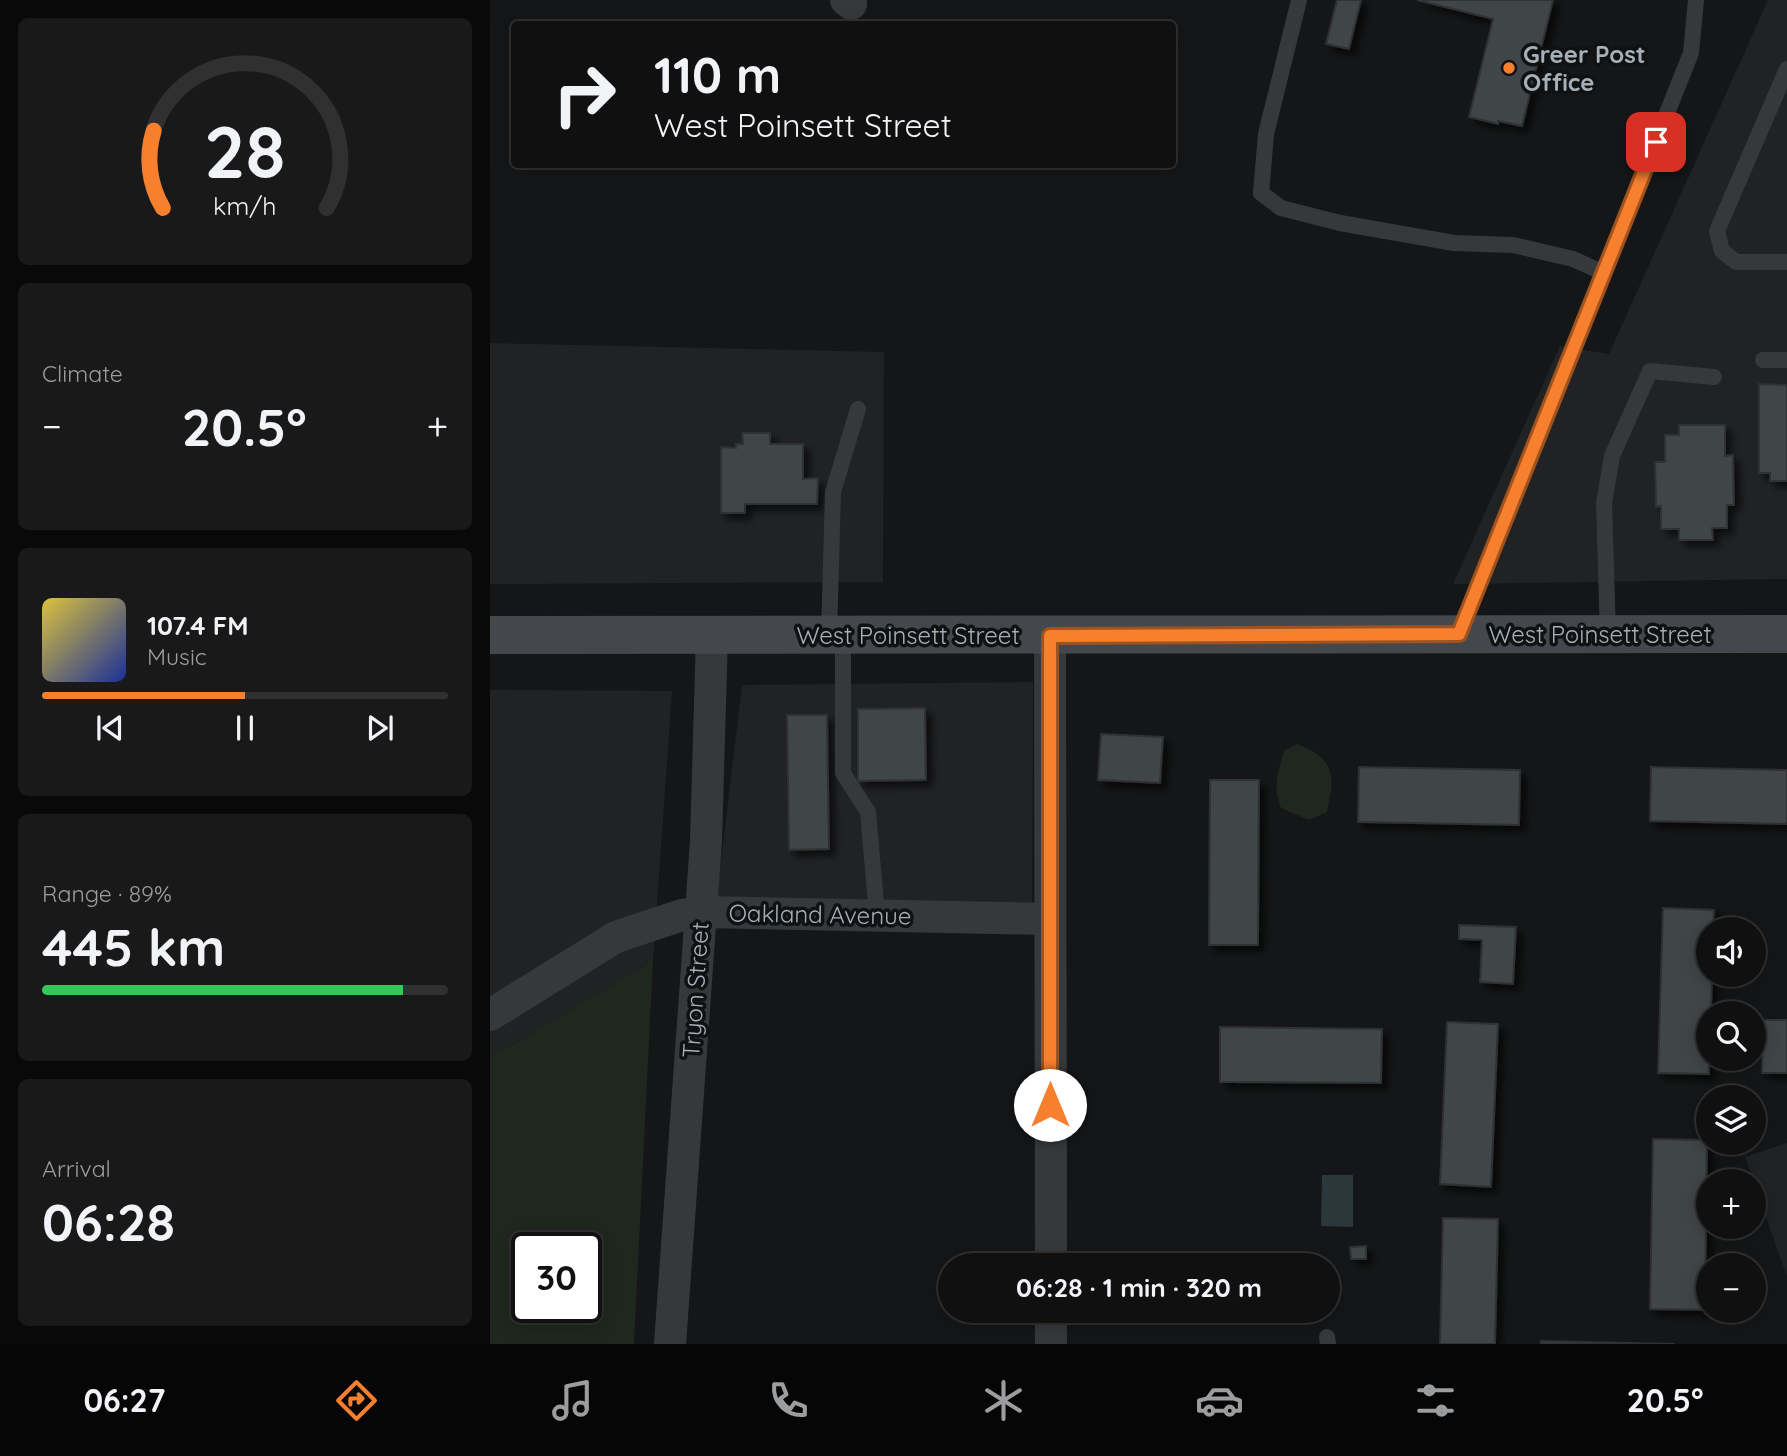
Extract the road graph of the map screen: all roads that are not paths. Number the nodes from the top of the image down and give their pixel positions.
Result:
1 (1299, 0) edge
2 (1696, 0) edge
3 (1787, 69) edge
4 (1787, 262) edge
5 (1604, 274) junction
6 (1762, 360) dead end
7 (1787, 360) edge
8 (1714, 377) dead end
9 (859, 409) dead end
10 (1459, 634) junction
11 (1787, 634) edge
12 (490, 635) edge
13 (712, 635) junction
14 (836, 635) junction
15 (1608, 635) junction
16 (1050, 636) junction
17 (701, 912) junction
18 (877, 915) junction
19 (1049, 919) junction
20 (490, 1015) edge
21 (1051, 1253) edge
22 (1051, 1323) edge
23 (670, 1344) edge
24 (1051, 1344) edge

1 - 5 lane
2 - 5 lane
3 - 4 lane
5 - 10 lane
6 - 7 lane
8 - 15 lane
9 - 14 lane
10 - 15 main road, West Poinsett Street
10 - 16 main road, West Poinsett Street
11 - 15 main road, West Poinsett Street
12 - 13 main road, West Poinsett Street
13 - 14 main road, West Poinsett Street
13 - 17 street, Tryon Street
14 - 16 main road, West Poinsett Street
14 - 18 lane
16 - 19 street
17 - 18 street, Oakland Avenue
17 - 20 street, Oakland Avenue
17 - 23 street, Tryon Street
18 - 19 street, Oakland Avenue
19 - 21 street
22 - 24 street

